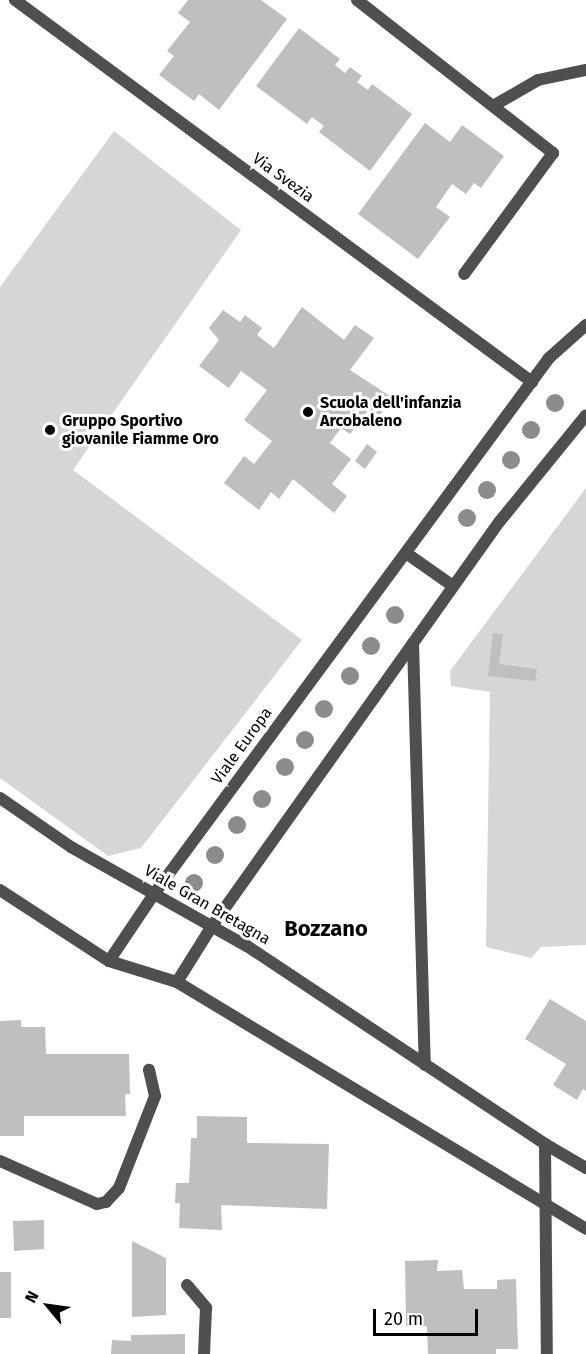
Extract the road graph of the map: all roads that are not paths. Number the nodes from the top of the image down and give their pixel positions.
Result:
1 (15, 0) edge
2 (357, 0) edge
3 (586, 70) edge
4 (493, 106) junction
5 (464, 274) dead end
6 (586, 325) edge
7 (532, 382) junction
8 (586, 416) edge
9 (406, 553) junction
10 (453, 586) junction
11 (413, 643) junction
12 (0, 798) edge
13 (0, 890) edge
14 (154, 894) junction
15 (212, 926) junction
16 (109, 961) junction
17 (177, 982) junction
18 (425, 1065) junction
19 (149, 1070) dead end
20 (545, 1144) junction
21 (0, 1161) edge
22 (586, 1168) edge
23 (546, 1205) junction
24 (586, 1229) edge
25 (187, 1285) dead end
26 (204, 1354) edge
27 (547, 1354) edge

1 - 7 street, Via Svezia
2 - 4 street
3 - 4 street
4 - 5 street
6 - 7 street, Viale Europa
7 - 9 street, Viale Europa
8 - 10 street
9 - 10 street
9 - 14 street, Viale Europa
10 - 11 street
11 - 15 street
11 - 18 street
12 - 14 street, Viale Gran Bretagna
13 - 16 street
14 - 15 street, Viale Gran Bretagna
14 - 16 street, Viale Europa
15 - 17 street
15 - 18 street, Viale Gran Bretagna
16 - 17 street
17 - 23 street
18 - 20 street, Viale Gran Bretagna
19 - 21 street
20 - 22 street, Viale Gran Bretagna
20 - 23 street
23 - 24 street
23 - 27 street
25 - 26 street

